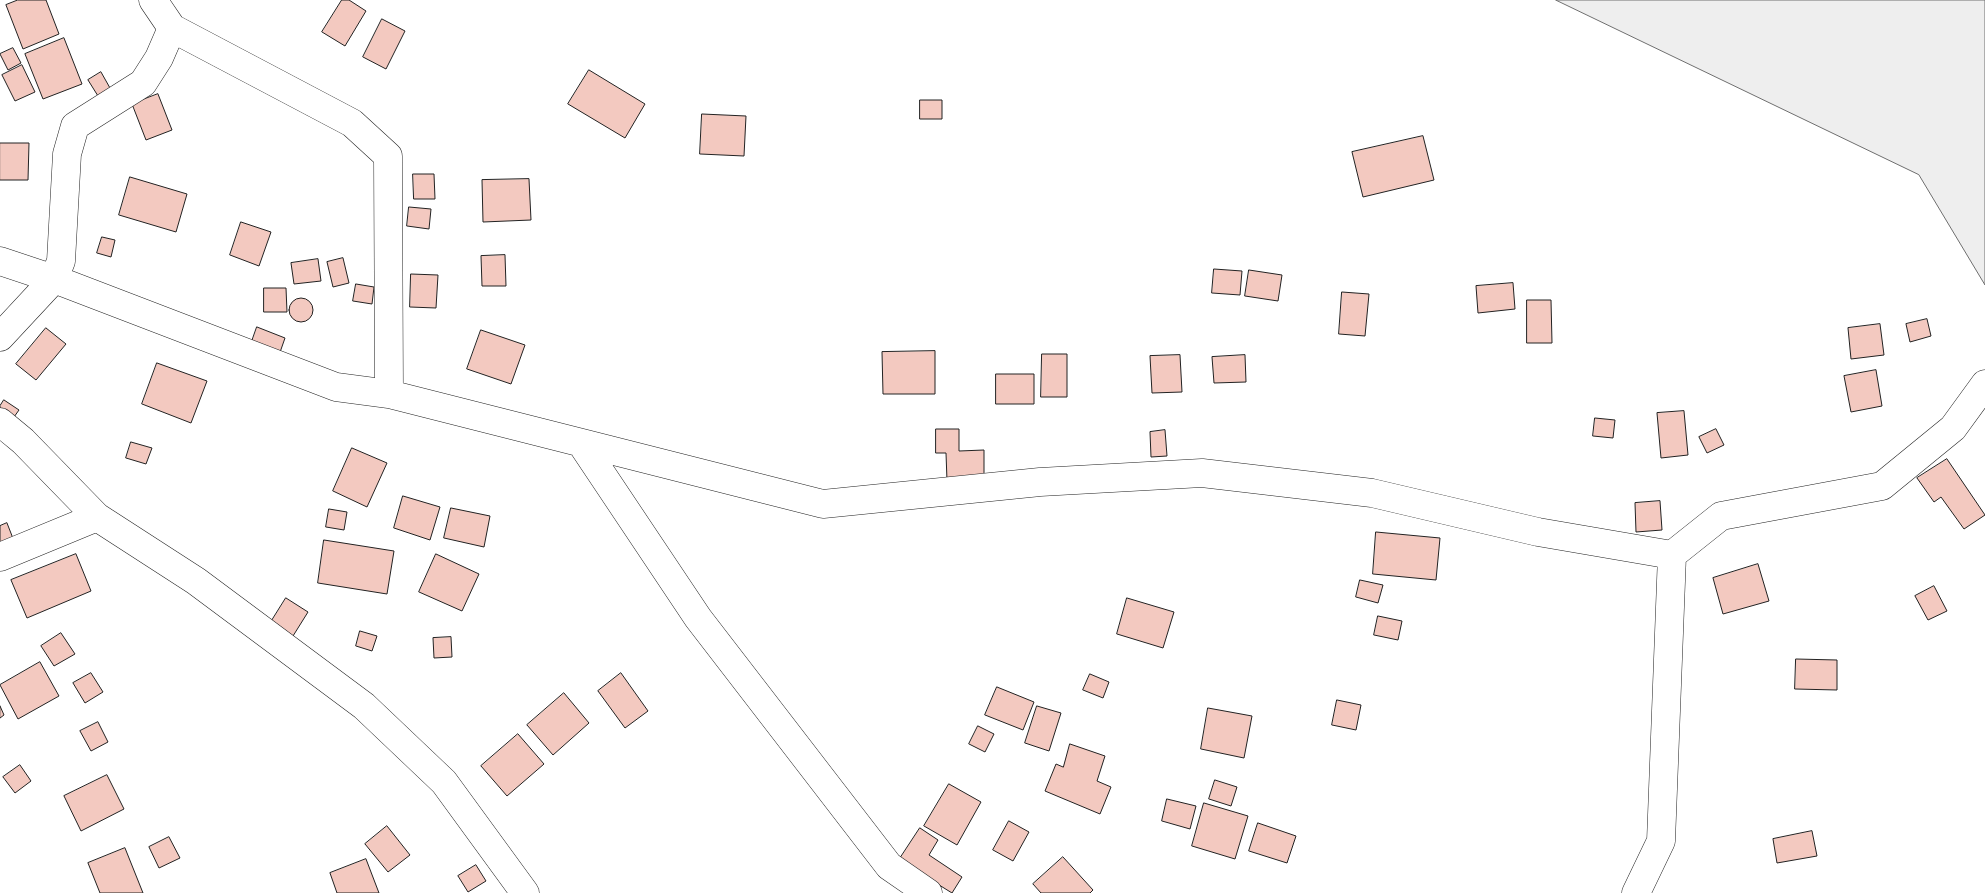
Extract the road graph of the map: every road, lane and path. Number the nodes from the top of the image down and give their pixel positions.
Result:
1 (153, 0) edge
2 (172, 28) junction
3 (0, 261) edge
4 (54, 279) junction
5 (0, 336) edge
6 (1985, 384) edge
7 (389, 394) junction
8 (0, 422) edge
9 (581, 443) junction
10 (96, 517) junction
11 (1672, 554) junction
12 (0, 557) edge
13 (525, 893) edge
14 (928, 893) edge
15 (1636, 893) edge

1 - 2 street
2 - 4 street
2 - 7 street
3 - 4 street
4 - 5 street
4 - 7 street
6 - 11 street
7 - 9 street
8 - 10 street
9 - 11 street
9 - 14 street
10 - 12 street
10 - 13 street
11 - 15 street

